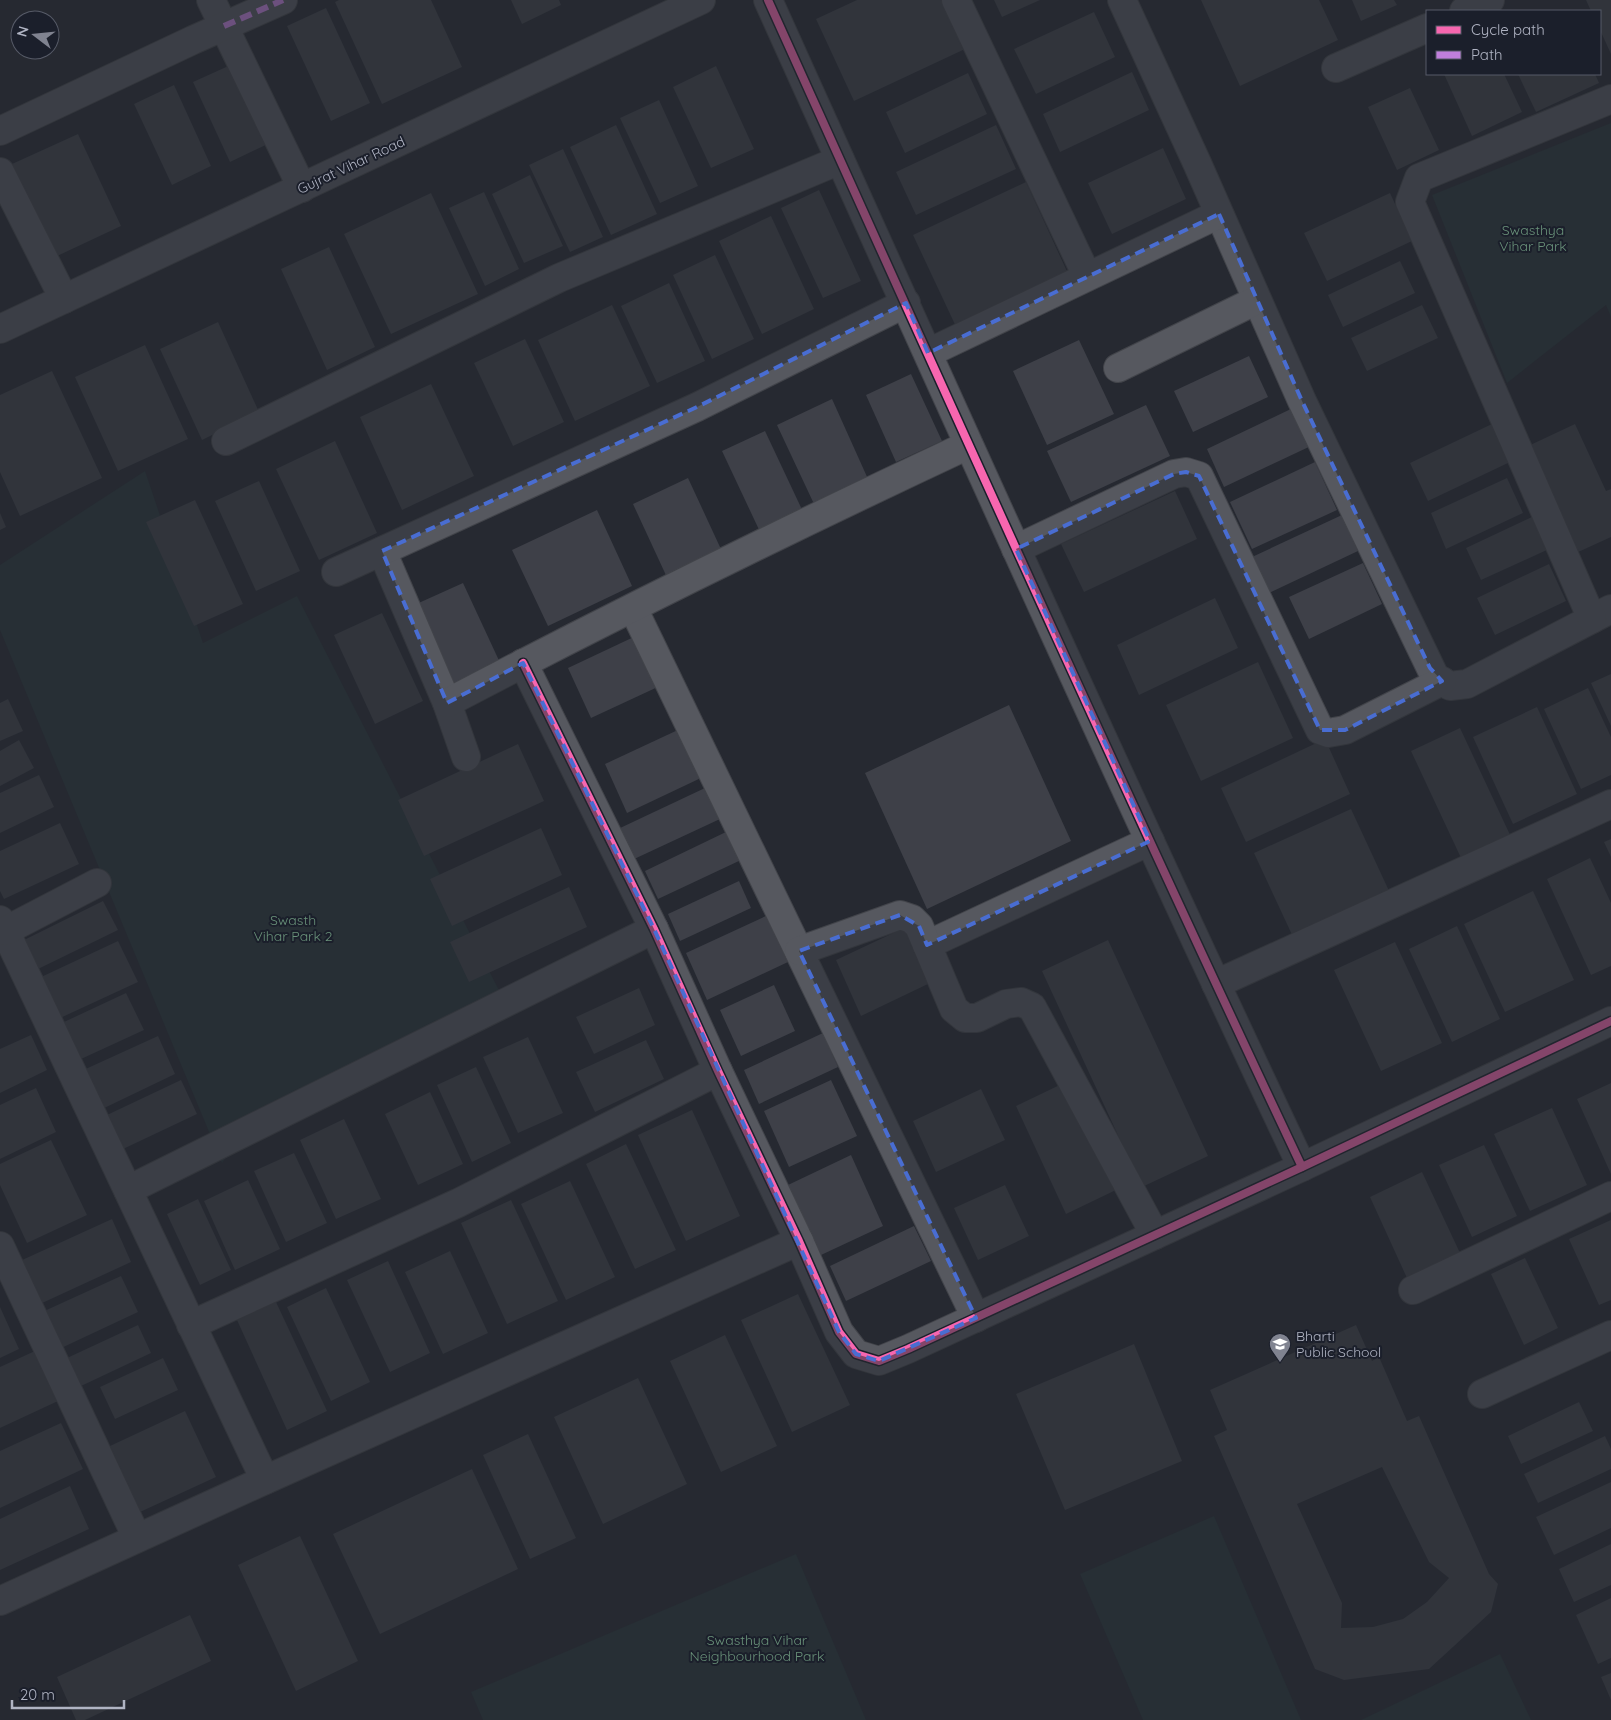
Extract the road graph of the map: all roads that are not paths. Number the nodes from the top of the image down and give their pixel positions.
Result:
1 (211, 0) edge
2 (283, 0) edge
3 (701, 0) edge
4 (768, 0) edge
5 (956, 0) edge
6 (1122, 0) edge
7 (1490, 0) edge
8 (1466, 10) edge
9 (224, 26) junction
10 (1426, 28) edge
11 (1336, 68) dead end
12 (1611, 99) edge
13 (0, 131) edge
14 (840, 160) junction
15 (0, 172) edge
16 (302, 188) junction
17 (1219, 214) junction
18 (1087, 276) junction
19 (64, 299) junction
20 (1257, 300) junction
21 (906, 303) junction
22 (0, 329) edge
23 (928, 353) junction
24 (1118, 368) dead end
25 (226, 441) dead end
26 (968, 445) junction
27 (1016, 549) junction
28 (382, 551) junction
29 (336, 572) dead end
30 (633, 608) junction
31 (1601, 614) edge
32 (523, 663) junction
33 (1442, 681) junction
34 (447, 703) junction
35 (466, 757) dead end
36 (1611, 804) edge
37 (1150, 841) junction
38 (97, 883) dead end
39 (3, 925) edge
40 (654, 929) junction
41 (927, 945) junction
42 (799, 951) junction
43 (1216, 984) junction
44 (1611, 1021) edge
45 (718, 1071) junction
46 (1302, 1167) junction
47 (128, 1190) junction
48 (1611, 1196) edge
49 (1155, 1234) junction
50 (799, 1241) junction
51 (0, 1246) edge
52 (1413, 1290) dead end
53 (976, 1318) junction
54 (191, 1325) junction
55 (1611, 1335) edge
56 (1482, 1394) dead end
57 (265, 1480) junction
58 (137, 1538) junction
59 (0, 1601) edge

1 - 9 street
2 - 9 street
3 - 16 street, Gujrat Vihar Road
4 - 14 street
5 - 18 street
6 - 17 street
7 - 8 street
9 - 13 street
9 - 16 street
10 - 11 street
12 - 31 street
14 - 21 street
14 - 25 street
15 - 19 street
16 - 19 street, Gujrat Vihar Road
17 - 18 street
17 - 20 street
18 - 23 street
19 - 22 street, Gujrat Vihar Road
20 - 24 street
20 - 33 street
21 - 23 street
21 - 28 street
23 - 26 street
26 - 27 street
26 - 30 street
27 - 33 street
27 - 37 street
28 - 29 street
28 - 34 street
30 - 32 street
30 - 42 street
31 - 33 street
32 - 34 street
32 - 40 street
34 - 35 street
36 - 43 street
37 - 41 street
37 - 43 street
38 - 39 street
39 - 47 street
40 - 45 street
40 - 47 street
41 - 42 street
41 - 49 street
42 - 53 street
43 - 46 street
44 - 46 street
45 - 50 street
45 - 54 street
46 - 49 street
47 - 54 street
48 - 52 street
49 - 53 street
50 - 53 street
50 - 57 street
51 - 58 street
54 - 57 street
55 - 56 street
57 - 58 street
58 - 59 street

